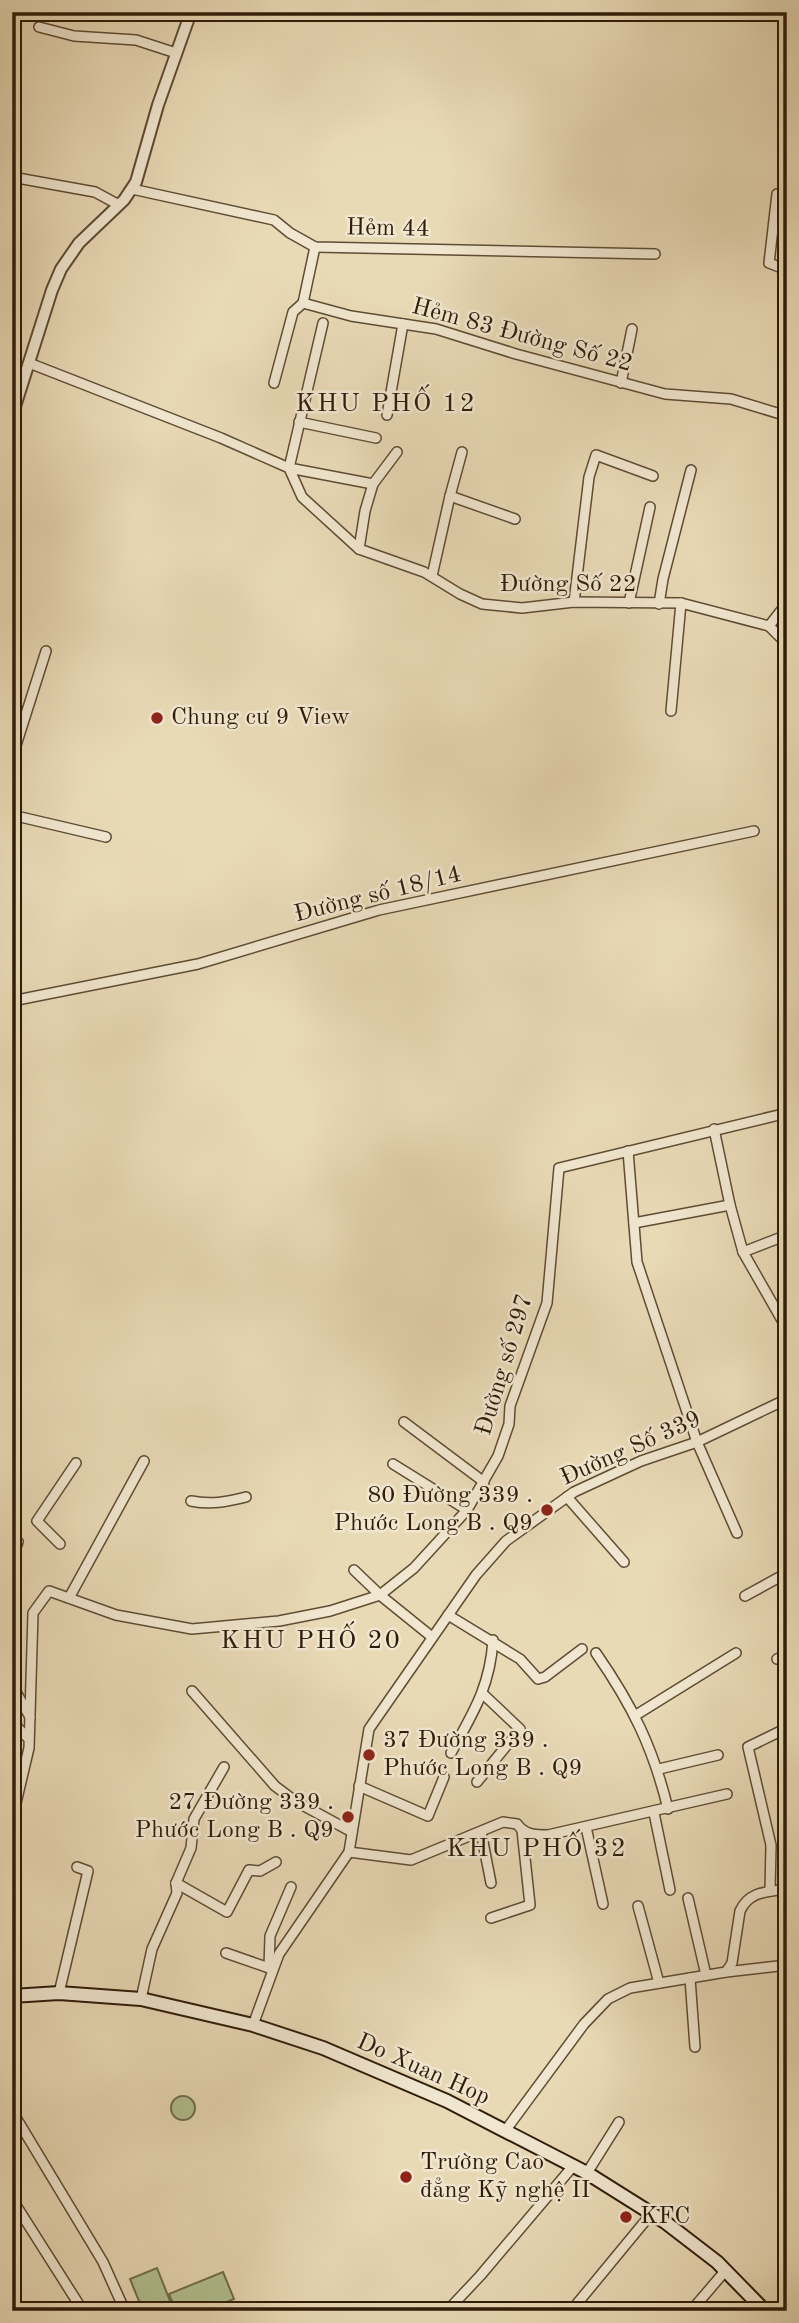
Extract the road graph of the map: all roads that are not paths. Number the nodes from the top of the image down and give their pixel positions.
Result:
1 (191, 12) edge
2 (39, 27) dead end
3 (176, 53) junction
4 (12, 177) edge
5 (132, 189) junction
6 (777, 194) dead end
7 (119, 205) junction
8 (315, 247) junction
9 (654, 254) dead end
10 (787, 270) edge
11 (303, 303) junction
12 (323, 323) dead end
13 (403, 324) junction
14 (632, 329) dead end
15 (29, 363) junction
16 (274, 383) dead end
17 (621, 383) junction
18 (15, 397) edge
19 (387, 415) dead end
20 (787, 415) edge
21 (12, 416) edge
22 (299, 422) junction
23 (376, 438) dead end
24 (397, 452) dead end
25 (462, 452) dead end
26 (289, 468) junction
27 (691, 470) dead end
28 (653, 476) dead end
29 (373, 484) junction
30 (450, 496) junction
31 (650, 507) dead end
32 (514, 519) dead end
33 (359, 550) junction
34 (432, 576) junction
35 (574, 602) junction
36 (629, 603) junction
37 (681, 603) junction
38 (787, 603) edge
39 (659, 604) junction
40 (769, 626) junction
41 (785, 643) edge
42 (46, 651) dead end
43 (787, 674) edge
44 (671, 711) dead end
45 (12, 758) edge
46 (12, 814) edge
47 (754, 831) dead end
48 (106, 837) dead end
49 (12, 1001) edge
50 (787, 1114) edge
51 (714, 1129) junction
52 (628, 1151) junction
53 (730, 1205) junction
54 (634, 1223) junction
55 (787, 1236) edge
56 (743, 1252) junction
57 (787, 1329) edge
58 (787, 1399) edge
59 (404, 1422) dead end
60 (697, 1442) junction
61 (144, 1461) dead end
62 (76, 1463) dead end
63 (393, 1464) dead end
64 (484, 1482) junction
65 (246, 1497) dead end
66 (567, 1497) junction
67 (191, 1501) dead end
68 (467, 1510) junction
69 (737, 1533) dead end
70 (12, 1538) edge
71 (61, 1544) dead end
72 (12, 1557) edge
73 (624, 1562) dead end
74 (354, 1570) dead end
75 (787, 1573) edge
76 (380, 1595) junction
77 (745, 1596) dead end
78 (69, 1598) junction
79 (448, 1615) junction
80 (432, 1637) junction
81 (493, 1640) junction
82 (582, 1649) dead end
83 (596, 1653) dead end
84 (736, 1653) dead end
85 (787, 1654) edge
86 (777, 1659) dead end
87 (12, 1685) edge
88 (192, 1691) dead end
89 (483, 1694) junction
90 (636, 1715) junction
91 (30, 1718) junction
92 (12, 1722) edge
93 (787, 1728) edge
94 (28, 1738) junction
95 (451, 1753) dead end
96 (718, 1755) dead end
97 (224, 1767) dead end
98 (659, 1769) junction
99 (444, 1777) dead end
100 (477, 1782) dead end
101 (359, 1786) junction
102 (727, 1794) dead end
103 (668, 1809) junction
104 (654, 1812) junction
105 (586, 1827) junction
106 (522, 1830) junction
107 (352, 1832) junction
108 (481, 1832) junction
109 (349, 1852) junction
110 (276, 1862) dead end
111 (77, 1867) dead end
112 (176, 1883) junction
113 (491, 1883) dead end
114 (291, 1887) dead end
115 (787, 1889) edge
116 (670, 1890) dead end
117 (771, 1891) junction
118 (688, 1898) dead end
119 (603, 1904) dead end
120 (638, 1906) dead end
121 (491, 1919) dead end
122 (226, 1953) dead end
123 (787, 1965) edge
124 (271, 1969) junction
125 (726, 1972) junction
126 (706, 1975) junction
127 (691, 1978) junction
128 (659, 1983) junction
129 (59, 1993) junction
130 (13, 1996) edge
131 (141, 1999) junction
132 (253, 2025) junction
133 (695, 2047) dead end
134 (12, 2111) edge
135 (619, 2122) dead end
136 (505, 2131) junction
137 (574, 2165) junction
138 (587, 2173) junction
139 (12, 2199) edge
140 (652, 2214) junction
141 (726, 2270) junction
142 (83, 2311) edge
143 (125, 2311) edge
144 (447, 2311) edge
145 (571, 2311) edge
146 (691, 2311) edge
147 (765, 2311) edge

1 - 3 street
2 - 3 street
3 - 5 street
4 - 7 street
5 - 7 street
5 - 8 street, Hẻm 44
6 - 10 street
7 - 15 street
8 - 9 street, Hẻm 44
8 - 11 street
11 - 13 street, Hẻm 83 Đường Số 22
11 - 16 street
12 - 22 street
13 - 17 street, Hẻm 83 Đường Số 22
13 - 19 street
14 - 17 street
15 - 18 street
15 - 26 street
17 - 20 street, Hẻm 83 Đường Số 22
18 - 21 street
22 - 23 street
22 - 26 street
24 - 29 street
25 - 30 street
26 - 29 street
26 - 33 street, Đường Số 22
27 - 39 street
28 - 35 street
29 - 33 street
30 - 32 street
30 - 34 street
31 - 36 street
33 - 34 street, Đường Số 22
34 - 35 street, Đường Số 22
35 - 36 street, Đường Số 22
36 - 39 street, Đường Số 22
37 - 39 street, Đường Số 22
37 - 40 street, Đường Số 22
37 - 44 street
38 - 40 street
40 - 41 street
41 - 43 street
42 - 45 street
46 - 48 street
47 - 49 street, Đường số 18/14
50 - 51 street, Đường số 297
51 - 52 street, Đường số 297
51 - 53 street
52 - 54 street
52 - 64 street, Đường số 297
53 - 54 street
53 - 56 street
54 - 60 street
55 - 56 street
56 - 57 street
58 - 60 street, Đường Số 339
59 - 64 street
60 - 66 street, Đường Số 339
60 - 69 street
61 - 78 street
62 - 71 street
63 - 68 street
64 - 68 street, Đường số 297
65 - 67 street
66 - 73 street
66 - 79 street, Đường Số 339
68 - 76 street, Đường số 297
70 - 72 street
74 - 76 street
75 - 77 street
76 - 78 street
76 - 80 street
78 - 91 street
79 - 80 street, Đường Số 339
79 - 81 street
80 - 101 street, Đường Số 339
81 - 82 street
81 - 89 street
83 - 90 street
84 - 90 street
85 - 86 street
87 - 91 street
88 - 107 street
89 - 95 street
89 - 100 street
90 - 98 street
91 - 94 street
92 - 94 street
93 - 117 street
94 - 130 street
96 - 98 street
97 - 112 street
98 - 103 street
99 - 101 street
101 - 107 street, Đường Số 339
102 - 103 street
103 - 104 street
104 - 105 street
104 - 116 street
105 - 106 street
105 - 119 street
106 - 108 street
106 - 121 street
107 - 109 street, Đường Số 339
108 - 109 street
108 - 113 street
109 - 124 street, Đường Số 339
110 - 112 street
111 - 129 street
112 - 131 street
114 - 124 street
115 - 117 street
117 - 125 street
118 - 126 street
120 - 128 street
122 - 124 street
123 - 125 street
124 - 132 street, Đường Số 339
125 - 126 street
126 - 127 street
127 - 128 street
127 - 133 street
128 - 136 street
129 - 130 main road, Do Xuan Hop
129 - 131 main road, Do Xuan Hop
131 - 132 main road, Do Xuan Hop
132 - 136 main road, Do Xuan Hop
134 - 143 street
135 - 138 street
136 - 137 main road, Do Xuan Hop
137 - 138 main road, Do Xuan Hop
137 - 144 street
138 - 140 main road, Do Xuan Hop
139 - 142 street
140 - 141 main road, Do Xuan Hop
140 - 145 street
141 - 146 street
141 - 147 main road, Do Xuan Hop

